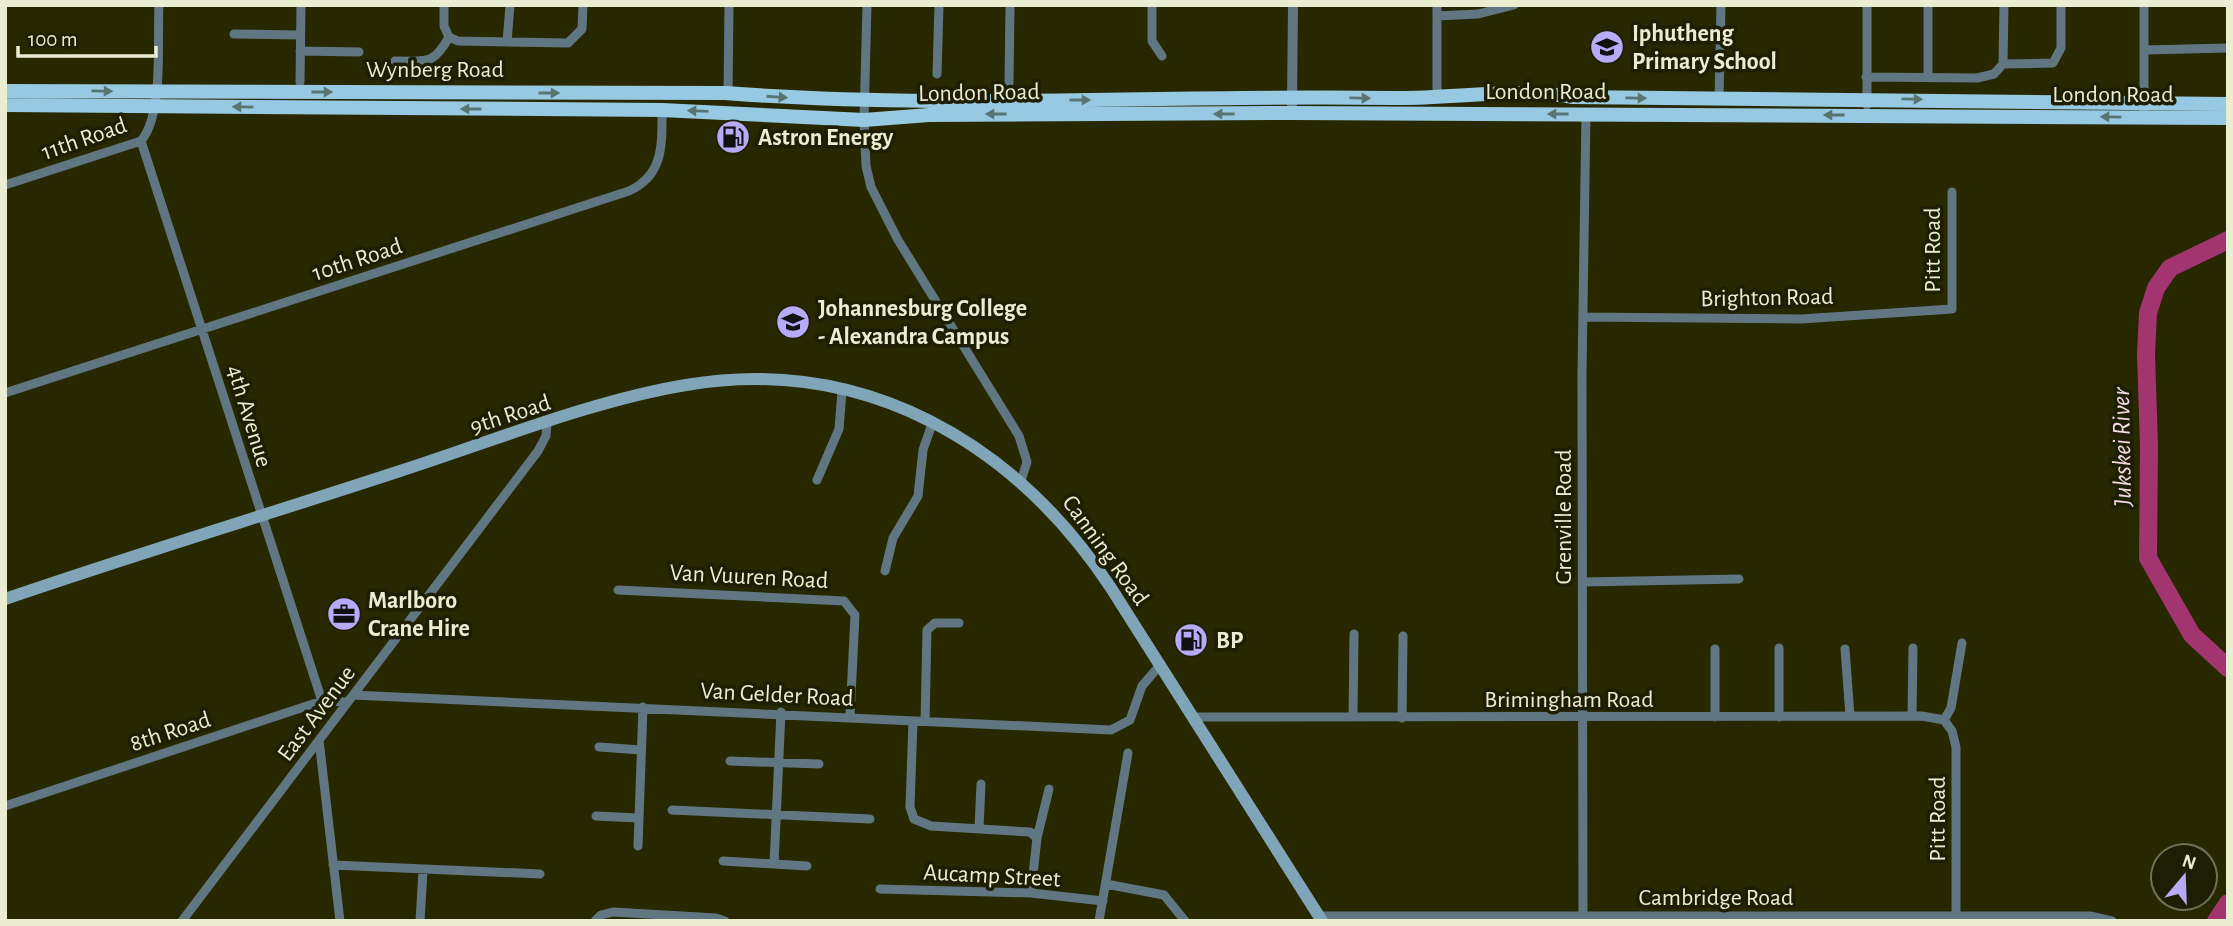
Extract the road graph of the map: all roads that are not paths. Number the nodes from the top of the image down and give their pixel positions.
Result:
1 (159, 5) edge
2 (301, 5) edge
3 (444, 5) edge
4 (510, 5) edge
5 (583, 5) edge
6 (729, 5) edge
7 (867, 5) edge
8 (939, 5) edge
9 (1010, 5) edge
10 (1152, 5) edge
11 (1293, 5) edge
12 (1437, 5) edge
13 (1514, 5) edge
14 (1721, 5) edge
15 (1867, 5) edge
16 (1928, 5) edge
17 (2004, 5) edge
18 (2062, 5) edge
19 (2144, 5) edge
20 (1437, 16) junction
21 (234, 34) dead end
22 (300, 35) junction
23 (449, 37) junction
24 (507, 42) junction
25 (2228, 48) edge
26 (2144, 50) junction
27 (300, 51) junction
28 (359, 52) dead end
29 (1162, 56) dead end
30 (395, 61) dead end
31 (2003, 64) junction
32 (937, 74) dead end
33 (1866, 77) junction
34 (1928, 77) junction
35 (300, 82) dead end
36 (1009, 83) dead end
37 (5, 91) edge
38 (728, 93) junction
39 (1292, 96) junction
40 (155, 99) junction
41 (1437, 99) junction
42 (1719, 99) junction
43 (1867, 99) junction
44 (865, 102) junction
45 (2144, 102) junction
46 (2228, 104) edge
47 (5, 105) edge
48 (662, 110) junction
49 (1292, 113) junction
50 (1586, 113) junction
51 (1867, 115) junction
52 (2144, 117) junction
53 (2228, 118) edge
54 (864, 120) junction
55 (141, 141) junction
56 (5, 186) edge
57 (1952, 192) dead end
58 (1952, 309) joint
59 (1583, 317) junction
60 (203, 330) junction
61 (842, 391) junction
62 (5, 393) edge
63 (933, 421) junction
64 (547, 424) junction
65 (817, 480) dead end
66 (1021, 481) junction
67 (261, 515) junction
68 (886, 571) dead end
69 (1740, 579) dead end
70 (1583, 582) junction
71 (618, 590) dead end
72 (5, 599) edge
73 (959, 623) dead end
74 (1354, 634) dead end
75 (1403, 636) dead end
76 (1962, 643) dead end
77 (1779, 648) dead end
78 (1913, 648) dead end
79 (1715, 649) dead end
80 (1845, 649) dead end
81 (1161, 664) junction
82 (351, 698) junction
83 (322, 701) junction
84 (643, 707) junction
85 (781, 712) junction
86 (850, 716) junction
87 (1850, 716) junction
88 (1912, 716) junction
89 (1194, 717) junction
90 (1353, 717) junction
91 (1715, 717) junction
92 (1779, 717) junction
93 (1402, 718) junction
94 (1581, 718) junction
95 (1944, 720) junction
96 (912, 721) junction
97 (925, 722) junction
98 (319, 740) junction
99 (599, 747) dead end
100 (641, 750) junction
101 (1128, 753) dead end
102 (730, 761) dead end
103 (777, 762) junction
104 (819, 764) dead end
105 (981, 784) dead end
106 (1049, 789) dead end
107 (5, 806) edge
108 (671, 810) dead end
109 (775, 814) junction
110 (596, 817) dead end
111 (638, 818) junction
112 (870, 819) dead end
113 (979, 828) junction
114 (1037, 838) junction
115 (638, 846) dead end
116 (723, 861) dead end
117 (774, 864) junction
118 (333, 865) junction
119 (807, 866) dead end
120 (423, 871) junction
121 (540, 874) dead end
122 (1106, 884) junction
123 (880, 889) dead end
124 (1031, 893) junction
125 (1102, 901) junction
126 (1321, 918) edge
127 (1583, 919) edge
128 (1956, 919) edge
129 (183, 921) edge
130 (340, 921) edge
131 (420, 921) edge
132 (595, 921) edge
133 (725, 921) edge
134 (1099, 921) edge
135 (1185, 921) edge
136 (2112, 921) edge

1 - 40 street, 11th Road
2 - 22 street
3 - 23 street
4 - 24 street
5 - 24 street
6 - 38 street
7 - 44 street
8 - 32 street
9 - 36 street
10 - 29 street
11 - 39 street
12 - 20 street
13 - 20 street
14 - 42 street
15 - 33 street
16 - 34 street
17 - 31 street
18 - 31 street
19 - 26 street
20 - 41 street
21 - 22 street
22 - 27 street
23 - 24 street
23 - 30 street
25 - 26 street
26 - 45 street
27 - 28 street
27 - 35 street
31 - 34 street
33 - 34 street
33 - 43 street
37 -> 40 main road, Wynberg Road
40 -> 38 main road, Wynberg Road
38 -> 44 main road, Wynberg Road
39 -> 41 main road, London Road
44 -> 39 main road, London Road
39 - 49 street
40 - 47 main road, Wynberg Road
48 -> 40 main road, Wynberg Road
40 - 55 street, 11th Road
41 -> 42 main road, London Road
42 - 43 main road, London Road
43 -> 45 main road, London Road
43 - 51 street
44 - 54 street
45 - 46 main road, London Road
45 - 52 street
54 -> 48 main road, Wynberg Road
48 - 60 street, 10th Road
50 -> 49 main road, London Road
49 -> 54 main road, London Road
51 -> 50 main road, London Road
50 - 59 street, Grenville Road
52 -> 51 main road, London Road
52 - 53 main road, London Road
54 - 66 street
55 - 56 street, 11th Road
55 - 60 street, 4th Avenue
57 - 58 street, Pitt Road
58 - 59 street, Brighton Road
59 - 70 street, Grenville Road
60 - 62 street, 10th Road
60 - 67 street, 4th Avenue
61 - 63 main road, 9th Road
61 - 64 main road, 9th Road
61 - 65 street
63 - 66 main road, 9th Road
63 - 68 street
64 - 67 main road, 9th Road
64 - 82 street, East Avenue
66 - 81 main road, Canning Road
67 - 72 main road, 9th Road
67 - 83 street, 4th Avenue
69 - 70 street
70 - 94 street, Grenville Road
71 - 86 street, Van Vuuren Road
73 - 97 street
74 - 90 street
75 - 93 street
76 - 95 street
77 - 92 street
78 - 88 street
79 - 91 street
80 - 87 street
81 - 89 main road, Canning Road
81 - 97 street, Van Gelder Road
82 - 83 street, 8th Road
82 - 84 street, Van Gelder Road
82 - 98 street, East Avenue
83 - 107 street, 8th Road
84 - 85 street, Van Gelder Road
84 - 100 street
85 - 86 street, Van Gelder Road
85 - 103 street
86 - 96 street, Van Gelder Road
87 - 88 street, Brimingham Road
87 - 92 street, Brimingham Road
88 - 95 street, Brimingham Road
89 - 90 street, Brimingham Road
89 - 126 main road, Canning Road
90 - 93 street, Brimingham Road
91 - 92 street, Brimingham Road
91 - 94 street, Brimingham Road
93 - 94 street, Brimingham Road
94 - 127 street, Grenville Road
95 - 128 street, Pitt Road
96 - 97 street, Van Gelder Road
96 - 113 street
98 - 118 street
98 - 129 street, East Avenue
99 - 100 street
100 - 111 street
101 - 122 street
102 - 103 street
103 - 104 street
103 - 109 street
105 - 113 street
106 - 114 street
108 - 109 street
109 - 112 street
109 - 117 street
110 - 111 street
111 - 115 street
113 - 114 street
114 - 124 street
116 - 117 street
117 - 119 street
118 - 120 street
118 - 130 street
120 - 121 street
120 - 131 street
122 - 125 street
122 - 135 street
123 - 124 street, Aucamp Street
124 - 125 street, Aucamp Street
125 - 134 street
126 - 127 street, Cambridge Road
127 - 128 street, Cambridge Road
128 - 136 street, Cambridge Road
132 - 133 street

